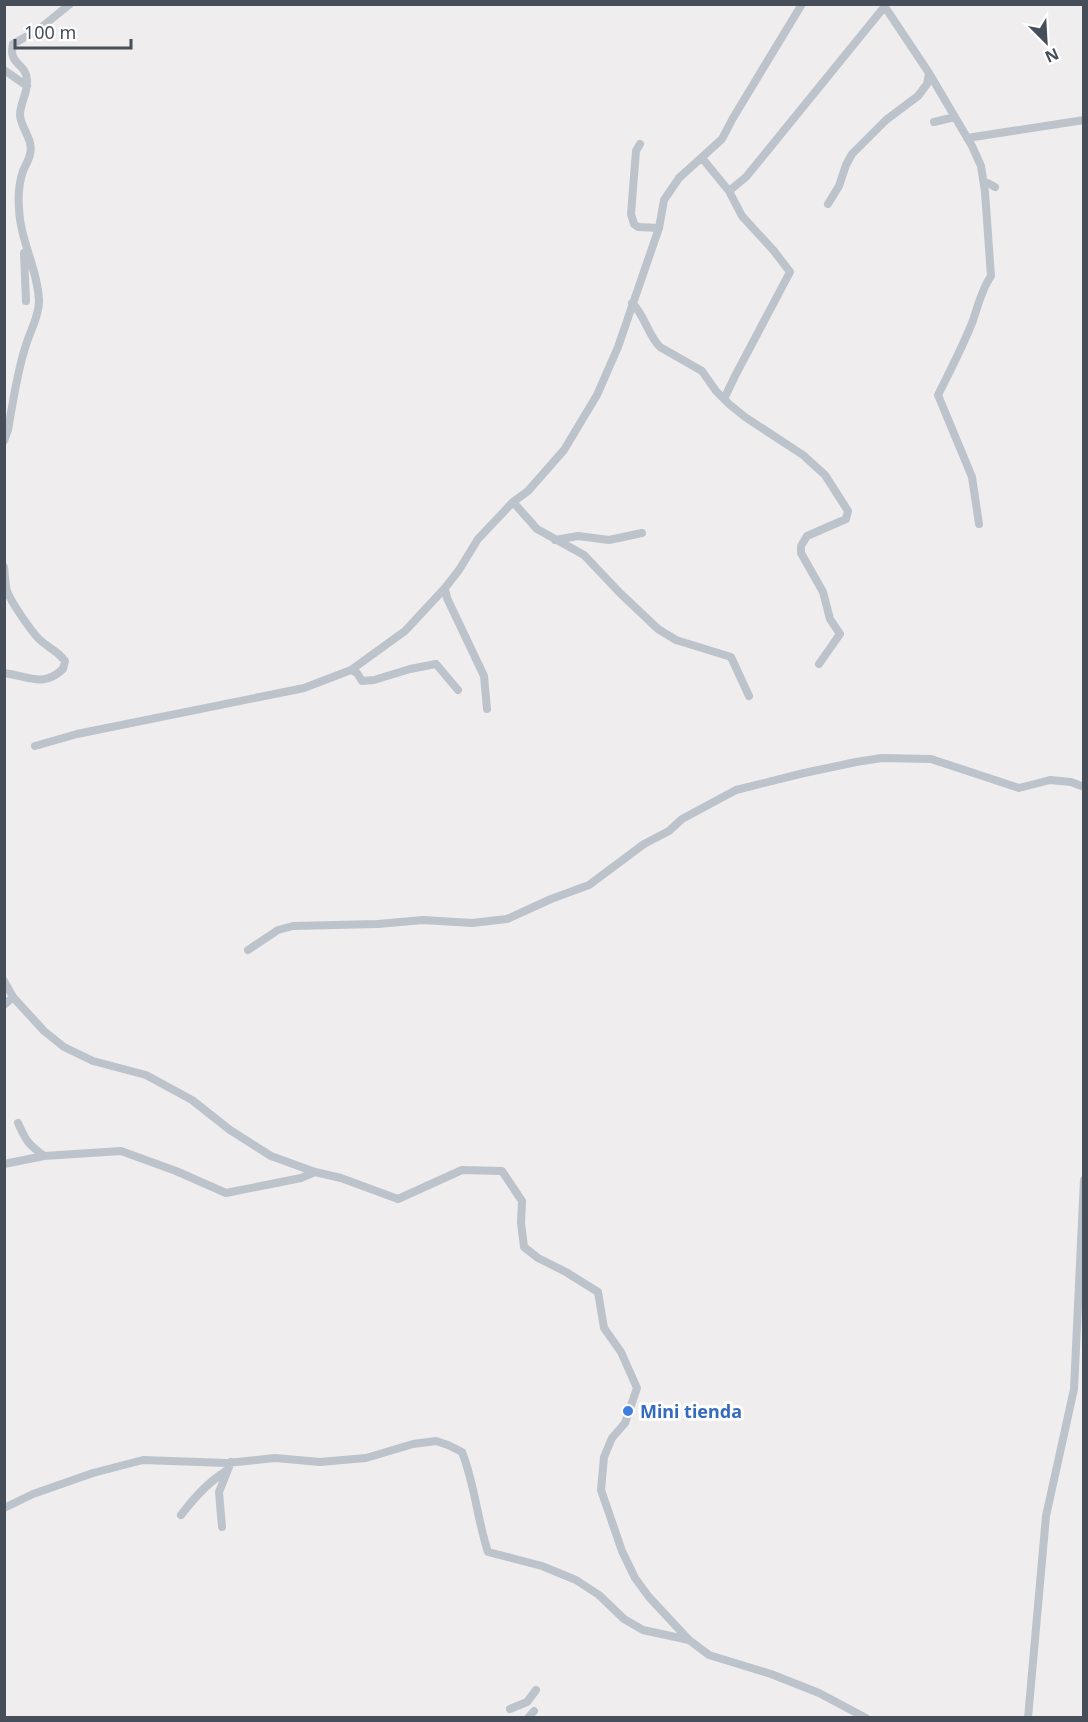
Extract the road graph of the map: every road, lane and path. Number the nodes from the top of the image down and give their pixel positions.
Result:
1 (70, 4) edge
2 (802, 4) edge
3 (884, 5) edge
4 (4, 70) edge
5 (929, 73) junction
6 (27, 86) junction
7 (955, 117) junction
8 (1083, 120) edge
9 (934, 122) dead end
10 (967, 138) junction
11 (640, 144) dead end
12 (702, 158) junction
13 (984, 181) junction
14 (995, 187) dead end
15 (729, 191) junction
16 (828, 204) dead end
17 (21, 228) junction
18 (659, 228) junction
19 (26, 301) dead end
20 (632, 303) junction
21 (724, 399) junction
22 (4, 441) edge
23 (513, 502) junction
24 (979, 524) dead end
25 (642, 533) dead end
26 (555, 540) junction
27 (4, 567) edge
28 (445, 588) junction
29 (819, 664) dead end
30 (351, 670) junction
31 (4, 673) edge
32 (458, 690) dead end
33 (749, 696) dead end
34 (488, 709) dead end
35 (35, 746) dead end
36 (1083, 787) edge
37 (248, 950) dead end
38 (4, 981) edge
39 (14, 997) junction
40 (4, 1005) edge
41 (18, 1123) dead end
42 (44, 1156) junction
43 (4, 1164) edge
44 (315, 1172) junction
45 (1083, 1180) edge
46 (231, 1462) junction
47 (227, 1471) junction
48 (4, 1508) edge
49 (181, 1515) dead end
50 (222, 1527) dead end
51 (689, 1640) junction
52 (536, 1690) dead end
53 (510, 1708) dead end
54 (866, 1718) edge
55 (1028, 1718) edge

1 - 6 street
2 - 12 street
3 - 5 street
3 - 15 street
4 - 6 street
5 - 7 street
5 - 16 street
6 - 17 street
7 - 9 street
7 - 10 street
8 - 10 street
10 - 13 street
11 - 18 street
12 - 15 street
12 - 18 street
13 - 14 street
13 - 24 street
15 - 21 street
17 - 19 street
17 - 22 street
18 - 20 street
20 - 21 street
20 - 23 street
21 - 29 street
23 - 26 street
23 - 28 street
25 - 26 street
26 - 33 street
27 - 31 street
28 - 30 street
28 - 34 street
30 - 32 street
30 - 35 street
36 - 37 street
38 - 39 street
39 - 40 street
39 - 44 street
41 - 42 street
42 - 43 street
42 - 44 street
44 - 51 street
45 - 55 street
46 - 47 street
46 - 48 street
46 - 51 street
47 - 49 street
47 - 50 street
51 - 54 street
52 - 53 street

